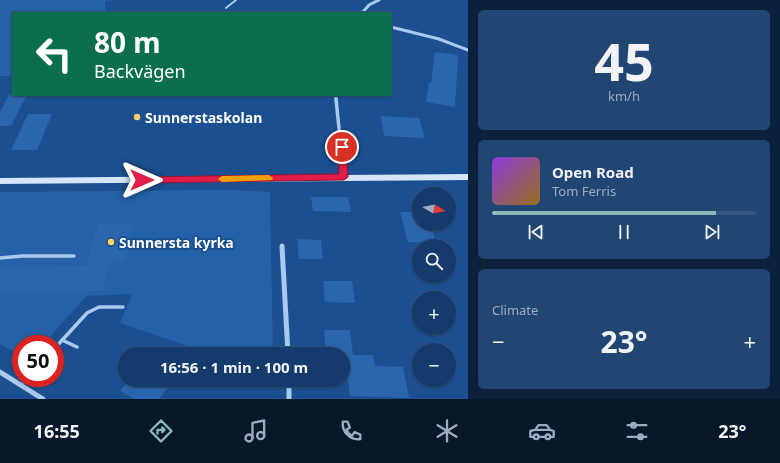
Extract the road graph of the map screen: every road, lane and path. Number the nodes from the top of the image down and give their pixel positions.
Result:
1 (236, 0) edge
2 (380, 0) edge
3 (226, 8) dead end
4 (363, 12) edge
5 (392, 27) edge
6 (468, 50) edge
7 (336, 96) edge
8 (344, 177) junction
9 (468, 177) edge
10 (0, 181) edge
11 (282, 246) dead end
12 (74, 256) dead end
13 (0, 258) edge
14 (124, 307) dead end
15 (64, 338) edge
16 (64, 341) edge
17 (77, 347) dead end
18 (288, 347) edge
19 (0, 372) edge
20 (12, 379) edge
21 (24, 387) edge
22 (289, 387) edge
23 (43, 399) edge
24 (289, 399) edge

1 - 3 lane
2 - 4 street
5 - 6 street
7 - 8 street
8 - 9 main road
8 - 10 main road
11 - 18 street
12 - 13 lane
14 - 15 lane
16 - 17 lane
19 - 20 street
21 - 23 street
22 - 24 street

